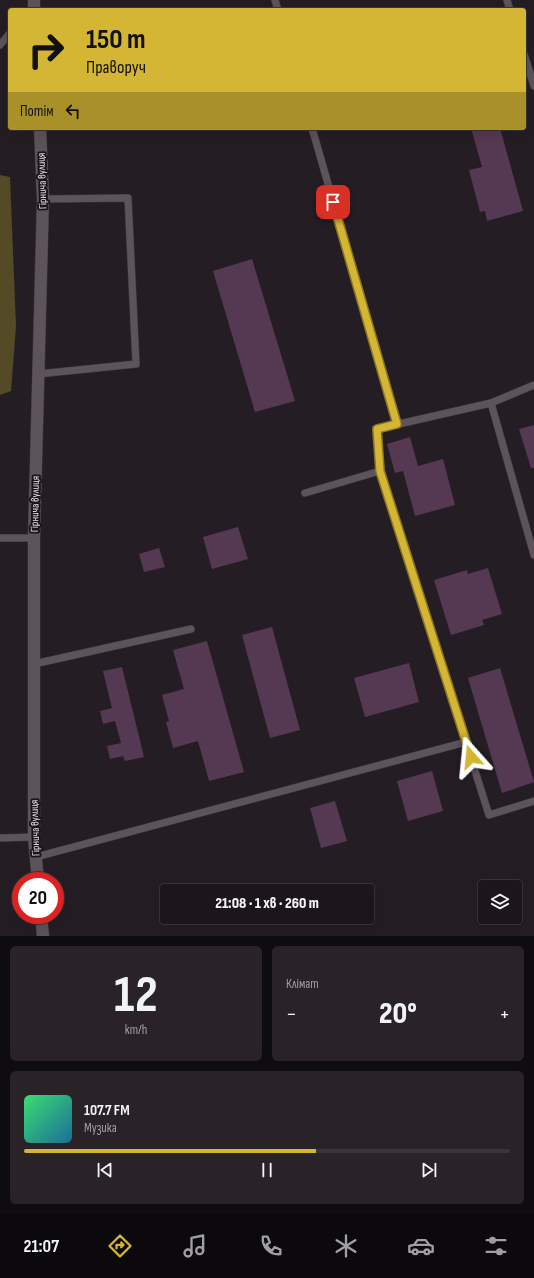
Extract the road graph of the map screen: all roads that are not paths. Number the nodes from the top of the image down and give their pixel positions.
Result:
1 (8, 35) edge
2 (0, 45) edge
3 (526, 60) edge
4 (534, 86) edge
5 (40, 130) edge
6 (313, 130) edge
7 (43, 199) junction
8 (38, 374) junction
9 (534, 385) edge
10 (491, 403) junction
11 (397, 424) junction
12 (380, 471) junction
13 (305, 492) dead end
14 (0, 538) edge
15 (34, 538) junction
16 (534, 555) edge
17 (191, 629) dead end
18 (34, 664) junction
19 (466, 742) junction
20 (534, 801) edge
21 (34, 837) junction
22 (0, 838) edge
23 (36, 857) junction
24 (37, 872) edge
25 (42, 924) edge
26 (43, 936) edge

1 - 2 lane
3 - 4 lane
5 - 7 street, Гірнича вулиця
6 - 11 lane
7 - 8 street, Гірнича вулиця
7 - 8 lane
8 - 15 street, Гірнича вулиця
9 - 10 lane
10 - 11 lane
10 - 16 lane
11 - 12 lane
12 - 13 lane
12 - 19 lane
14 - 15 lane
15 - 18 street, Гірнича вулиця
17 - 18 lane
18 - 21 street, Гірнича вулиця
19 - 20 lane
19 - 23 lane
21 - 22 lane
21 - 23 street, Гірнича вулиця
23 - 24 street, Гірнича вулиця
25 - 26 street

